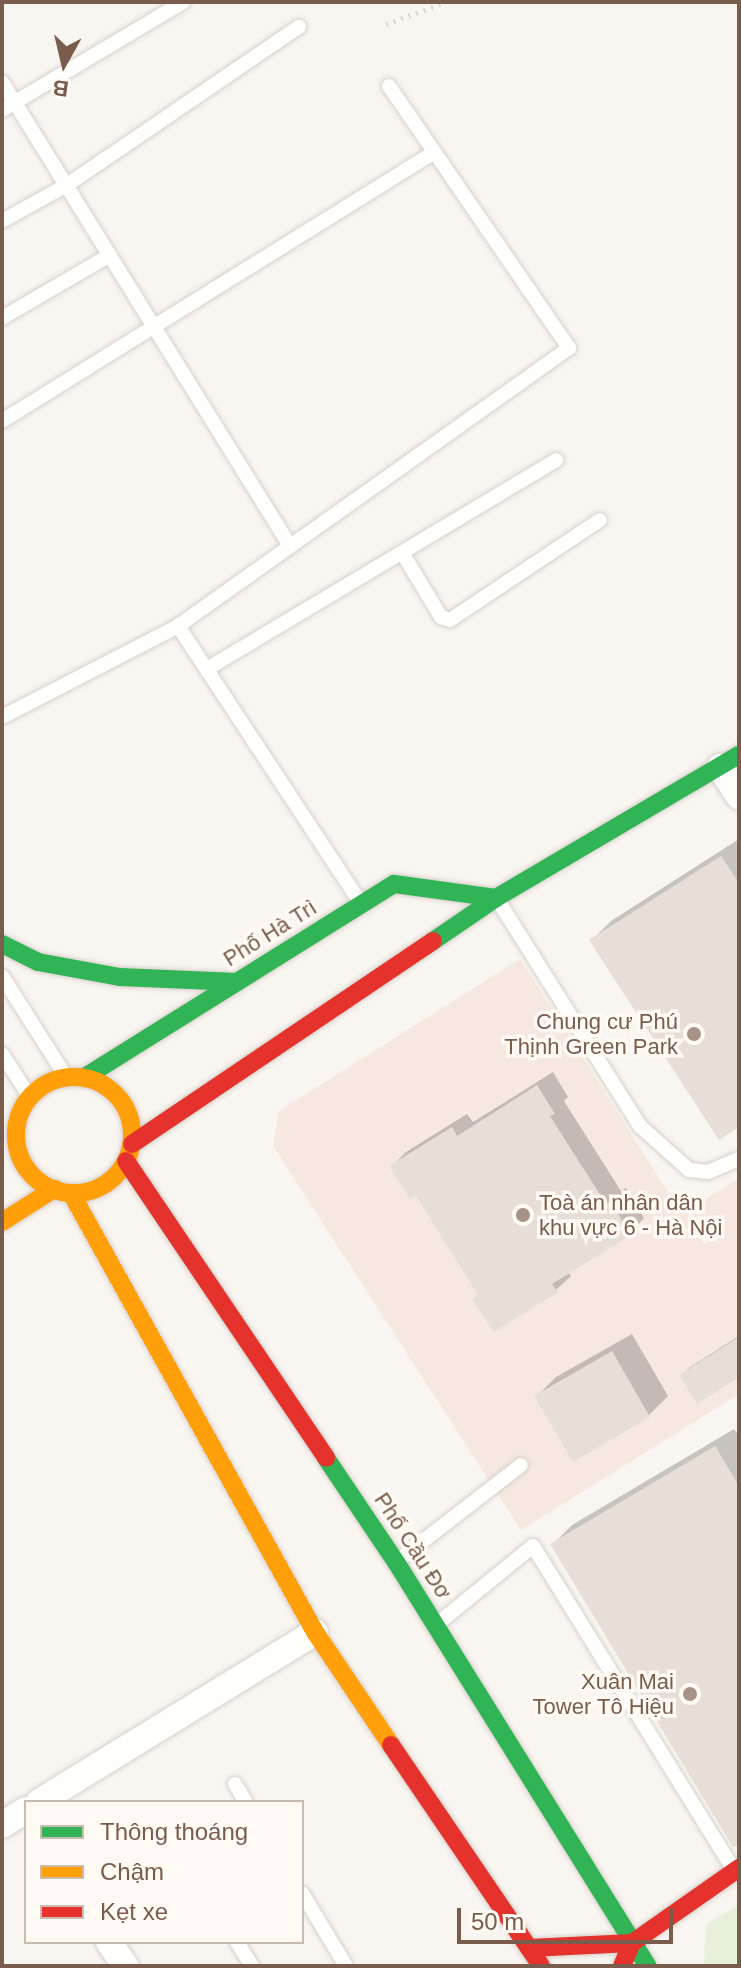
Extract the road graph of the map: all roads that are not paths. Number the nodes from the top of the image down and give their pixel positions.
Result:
1 (183, 2) edge
2 (299, 27) dead end
3 (2, 82) edge
4 (389, 86) dead end
5 (15, 100) junction
6 (2, 110) edge
7 (433, 153) junction
8 (67, 185) junction
9 (2, 221) edge
10 (110, 255) junction
11 (2, 318) edge
12 (156, 327) junction
13 (2, 421) edge
14 (556, 460) dead end
15 (600, 520) dead end
16 (290, 546) junction
17 (403, 554) junction
18 (178, 626) junction
19 (207, 669) junction
20 (2, 717) edge
21 (730, 761) edge
22 (739, 796) edge
23 (496, 898) junction
24 (361, 904) junction
25 (2, 944) edge
26 (2, 976) edge
27 (237, 982) junction
28 (2, 1054) edge
29 (75, 1077) junction
30 (30, 1097) junction
31 (20, 1113) junction
32 (2, 1123) edge
33 (129, 1153) junction
34 (739, 1159) edge
35 (63, 1191) junction
36 (2, 1222) edge
37 (521, 1465) dead end
38 (396, 1562) junction
39 (436, 1625) junction
40 (315, 1632) junction
41 (235, 1784) dead end
42 (44, 1800) edge
43 (245, 1800) edge
44 (737, 1869) edge
45 (304, 1896) edge
46 (632, 1943) junction
47 (110, 1944) edge
48 (238, 1944) edge
49 (529, 1948) junction
50 (125, 1966) edge
51 (252, 1966) edge
52 (346, 1966) edge
53 (541, 1966) edge
54 (622, 1966) edge
55 (647, 1966) edge

1 - 5 lane
2 - 8 lane
3 - 5 lane
4 - 7 lane
5 - 6 lane
5 - 8 lane
7 - 12 lane
7 - 16 lane
8 - 9 lane
8 - 10 lane
10 - 11 lane
10 - 12 lane
12 - 13 lane
12 - 16 lane
14 - 17 lane
15 - 17 lane
16 - 18 lane
17 - 19 lane
18 - 19 lane
18 - 20 lane
19 - 24 lane
21 - 22 street
21 - 23 main road
23 - 24 main road, Phố Hà Trì
23 - 33 main road
23 - 34 lane
24 - 27 main road, Phố Hà Trì
25 - 27 main road
26 - 29 lane
27 - 29 main road, Phố Hà Trì
28 - 30 lane
29 - 30 main road
29 - 33 main road
30 - 31 main road
31 - 32 main road
31 - 35 main road
33 - 35 main road
33 - 38 main road, Phố Cầu Đơ
35 - 36 main road
35 - 40 main road
37 - 38 lane
38 - 39 main road, Phố Cầu Đơ
39 - 44 lane
39 - 46 main road, Phố Cầu Đơ
40 - 42 street
40 - 49 main road
41 - 43 lane
44 - 46 main road
45 - 52 lane
46 - 49 main road
46 - 54 main road
46 - 55 main road, Phố Cầu Đơ
47 - 50 street
48 - 51 lane
49 - 53 main road

